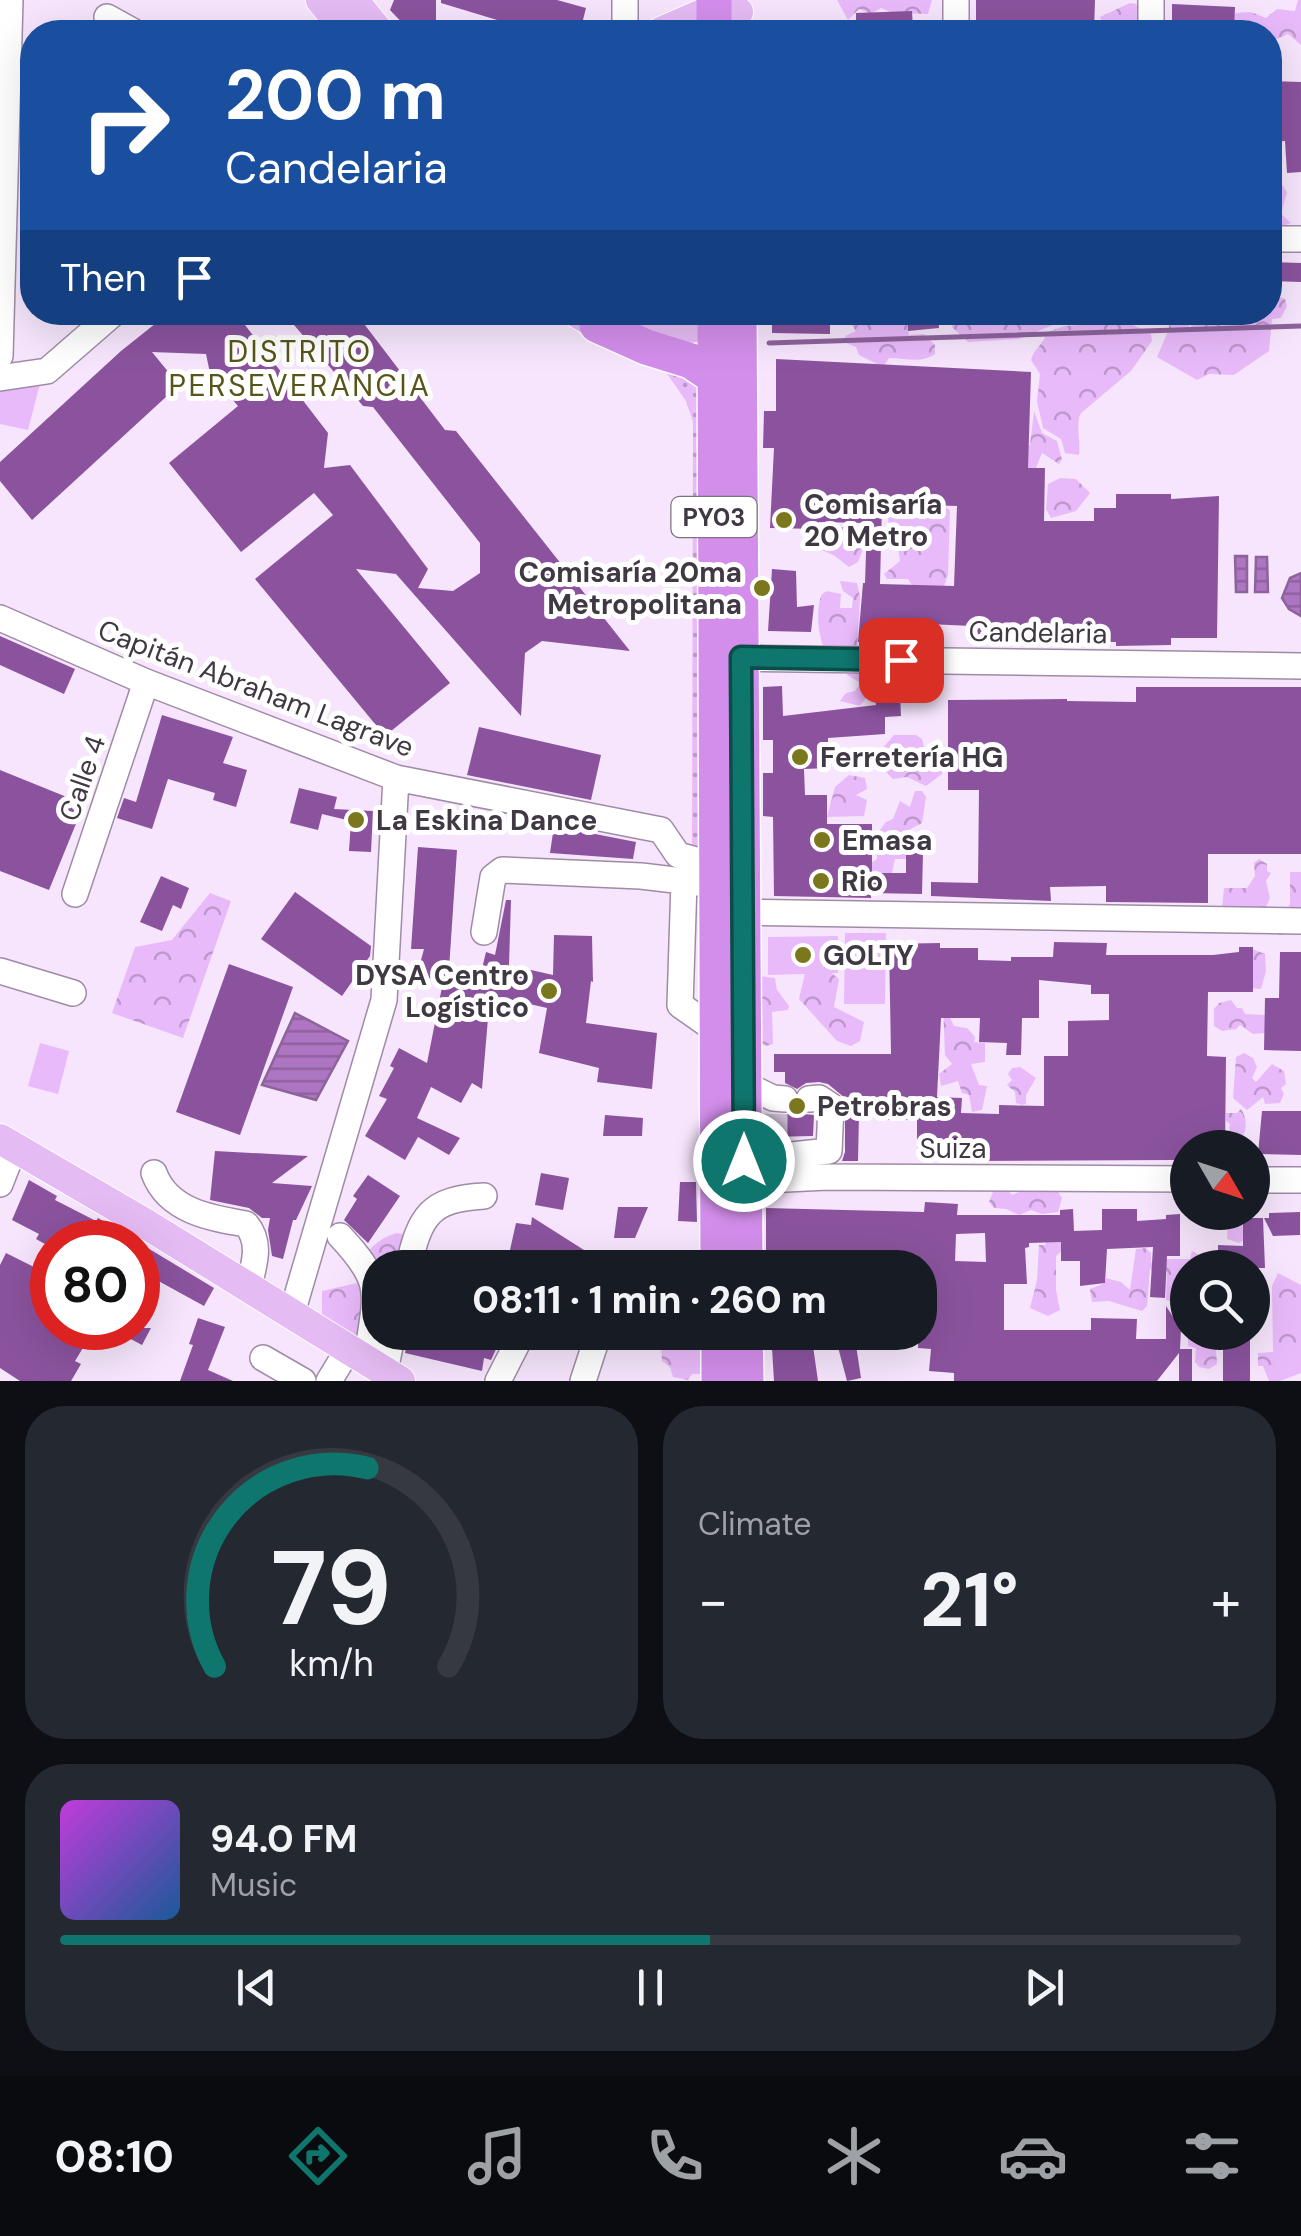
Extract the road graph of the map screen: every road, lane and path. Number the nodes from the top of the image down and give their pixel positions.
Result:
1 (322, 0) edge
2 (9, 8) edge
3 (726, 15) edge
4 (107, 18) dead end
5 (359, 18) edge
6 (111, 20) edge
7 (684, 20) edge
8 (101, 325) edge
9 (599, 325) edge
10 (617, 325) edge
11 (695, 325) edge
12 (725, 325) edge
13 (727, 325) edge
14 (0, 356) edge
15 (714, 376) junction
16 (0, 378) edge
17 (0, 618) edge
18 (728, 658) junction
19 (1301, 666) edge
20 (146, 682) junction
21 (396, 778) junction
22 (720, 891) junction
23 (74, 894) dead end
24 (1301, 921) edge
25 (484, 932) dead end
26 (0, 970) edge
27 (73, 992) dead end
28 (765, 1136) junction
29 (7, 1144) edge
30 (828, 1164) junction
31 (154, 1173) dead end
32 (1170, 1178) edge
33 (1270, 1180) edge
34 (1301, 1180) edge
35 (0, 1184) edge
36 (484, 1196) dead end
37 (340, 1236) dead end
38 (412, 1250) edge
39 (724, 1250) edge
40 (748, 1250) edge
41 (249, 1286) junction
42 (292, 1313) junction
43 (514, 1350) edge
44 (593, 1350) edge
45 (718, 1350) edge
46 (746, 1350) edge
47 (264, 1358) dead end
48 (375, 1365) edge
49 (303, 1381) edge
50 (329, 1381) edge
51 (498, 1381) edge
52 (583, 1381) edge
53 (719, 1381) edge
54 (746, 1381) edge

1 - 5 main road
2 - 14 street
3 - 7 main road
4 - 6 street
8 - 16 street
9 - 15 highway
10 - 11 main road
12 - 15 highway, PY03
13 - 18 highway, PY03
15 - 18 highway, PY03
17 - 20 street, Capitán Abraham Lagrave
18 - 19 street, Candelaria
18 - 22 highway, PY03
20 - 21 street, Capitán Abraham Lagrave
20 - 23 street, Calle 4
21 - 22 street, Capitán Abraham Lagrave
21 - 42 street
22 - 24 street
22 - 25 street
22 - 28 highway, PY03
22 - 28 highway, PY03
26 - 27 street
28 - 30 street, Suiza
28 - 30 street
28 - 39 highway, PY03
28 - 40 highway, PY03
29 - 35 street
29 - 41 main road
30 - 32 street, Suiza
31 - 41 street
33 - 34 street
36 - 38 street
37 - 48 street
41 - 42 main road
42 - 48 main road
43 - 51 street
44 - 52 street
45 - 53 highway
46 - 54 highway
47 - 49 street
48 - 50 street

